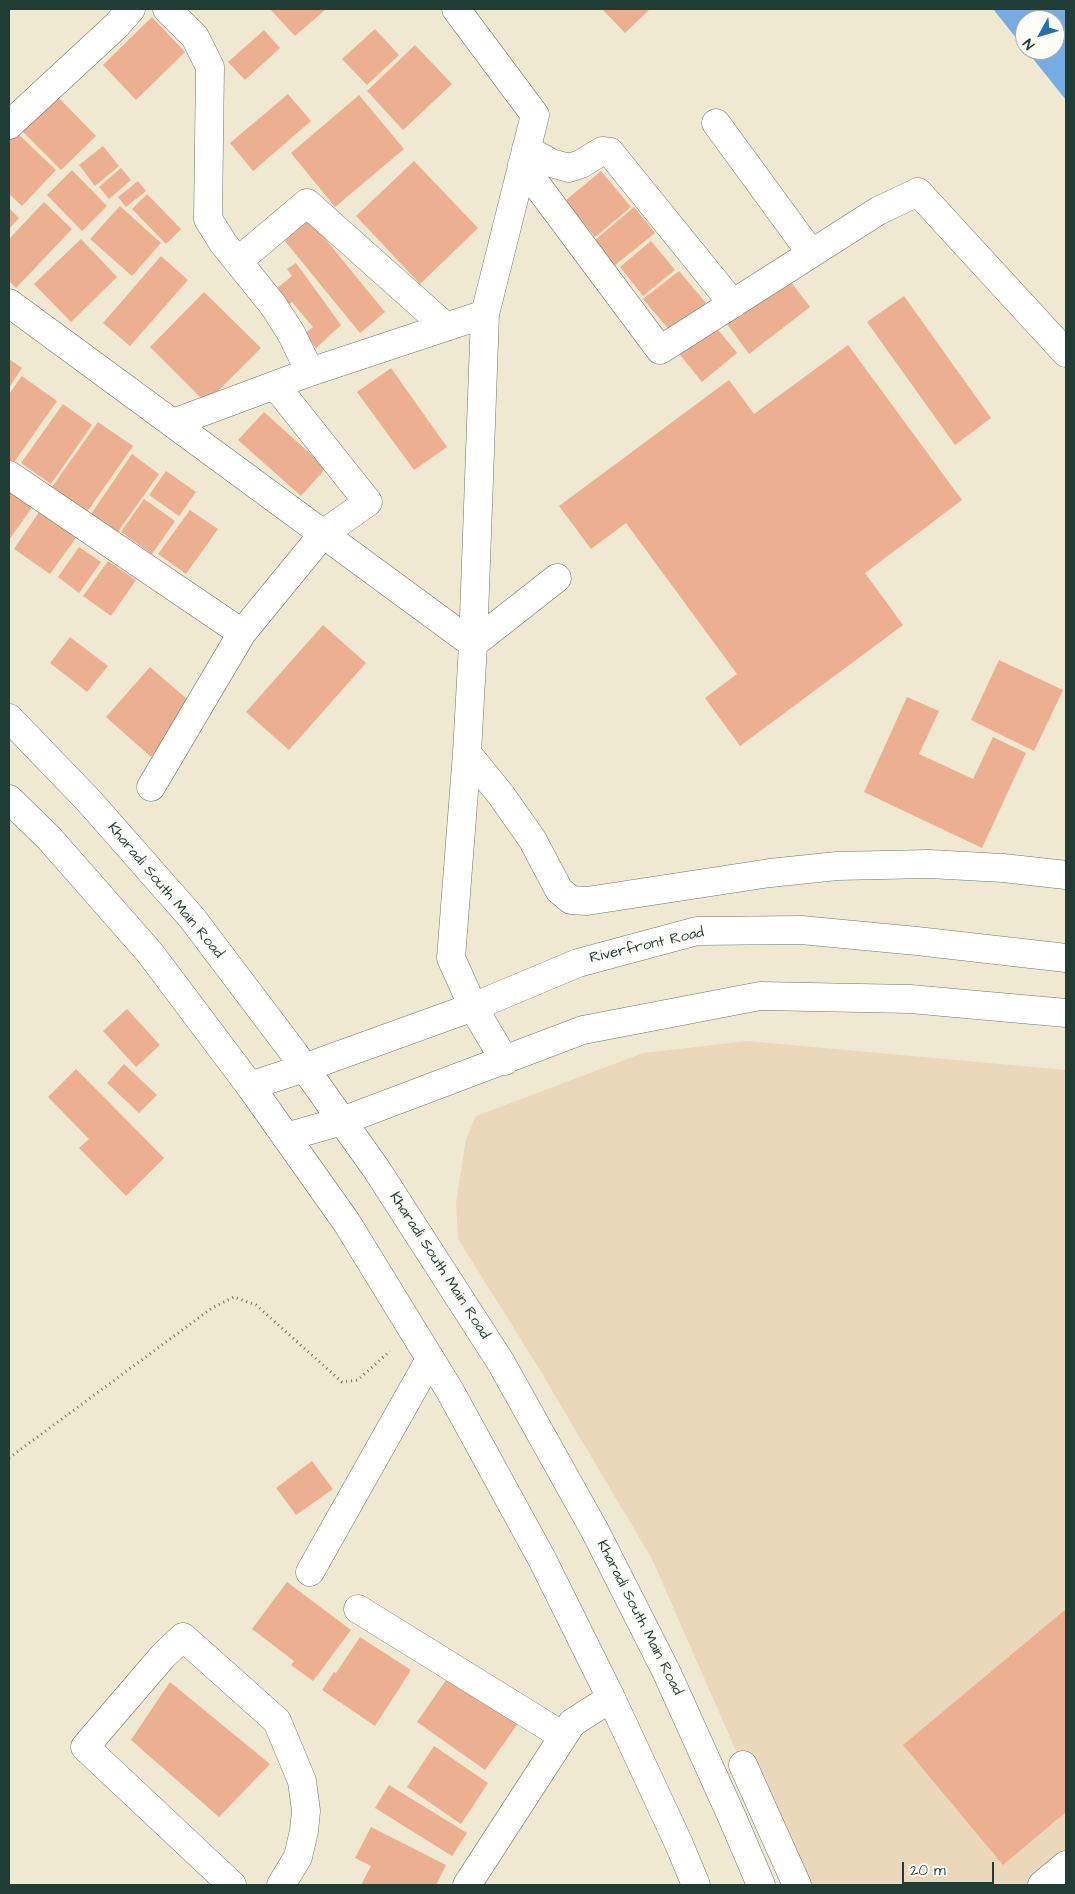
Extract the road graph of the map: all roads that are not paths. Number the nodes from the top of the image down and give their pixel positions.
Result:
1 (131, 9) edge
2 (167, 9) edge
3 (456, 9) edge
4 (716, 123) dead end
5 (9, 125) edge
6 (524, 157) junction
7 (811, 253) junction
8 (238, 261) junction
9 (9, 303) edge
10 (733, 304) junction
11 (485, 314) junction
12 (446, 326) junction
13 (1066, 353) edge
14 (310, 372) junction
15 (275, 385) junction
16 (173, 423) junction
17 (9, 475) edge
18 (323, 534) junction
19 (557, 578) dead end
20 (242, 633) junction
21 (473, 644) junction
22 (9, 718) edge
23 (467, 753) junction
24 (151, 787) dead end
25 (9, 799) edge
26 (1066, 875) edge
27 (1066, 958) edge
28 (473, 1006) junction
29 (1066, 1012) edge
30 (505, 1061) junction
31 (304, 1068) junction
32 (250, 1086) junction
33 (342, 1121) junction
34 (286, 1137) junction
35 (430, 1359) junction
36 (310, 1572) dead end
37 (358, 1609) dead end
38 (611, 1698) junction
39 (564, 1736) junction
40 (743, 1765) dead end
41 (1066, 1865) edge
42 (232, 1885) edge
43 (281, 1885) edge
44 (467, 1885) edge
45 (696, 1885) edge
46 (761, 1885) edge
47 (797, 1885) edge
48 (1042, 1885) edge

1 - 5 street
2 - 8 street
3 - 6 street
4 - 7 street
6 - 10 street
6 - 10 street
6 - 11 street
7 - 10 street
7 - 13 street
8 - 12 street
8 - 14 street
9 - 16 street
11 - 12 street
11 - 21 street
12 - 14 street
14 - 15 street
15 - 16 street
15 - 18 street
16 - 18 street
17 - 20 street
18 - 20 street
18 - 21 street
19 - 21 street
20 - 24 street
21 - 23 street
22 - 31 street, Kharadi South Main Road
23 - 26 street
23 - 28 street
25 - 32 street
27 - 28 street, Riverfront Road
28 - 30 street
28 - 31 street, Riverfront Road
29 - 30 street
30 - 33 street
31 - 32 street, Riverfront Road
31 - 33 street, Kharadi South Main Road
32 - 34 street
33 - 34 street
33 - 46 street, Kharadi South Main Road
34 - 35 street
35 - 36 street
35 - 38 street
37 - 39 street
38 - 39 street
38 - 45 street
39 - 44 street
40 - 47 street
41 - 48 street
42 - 43 street

